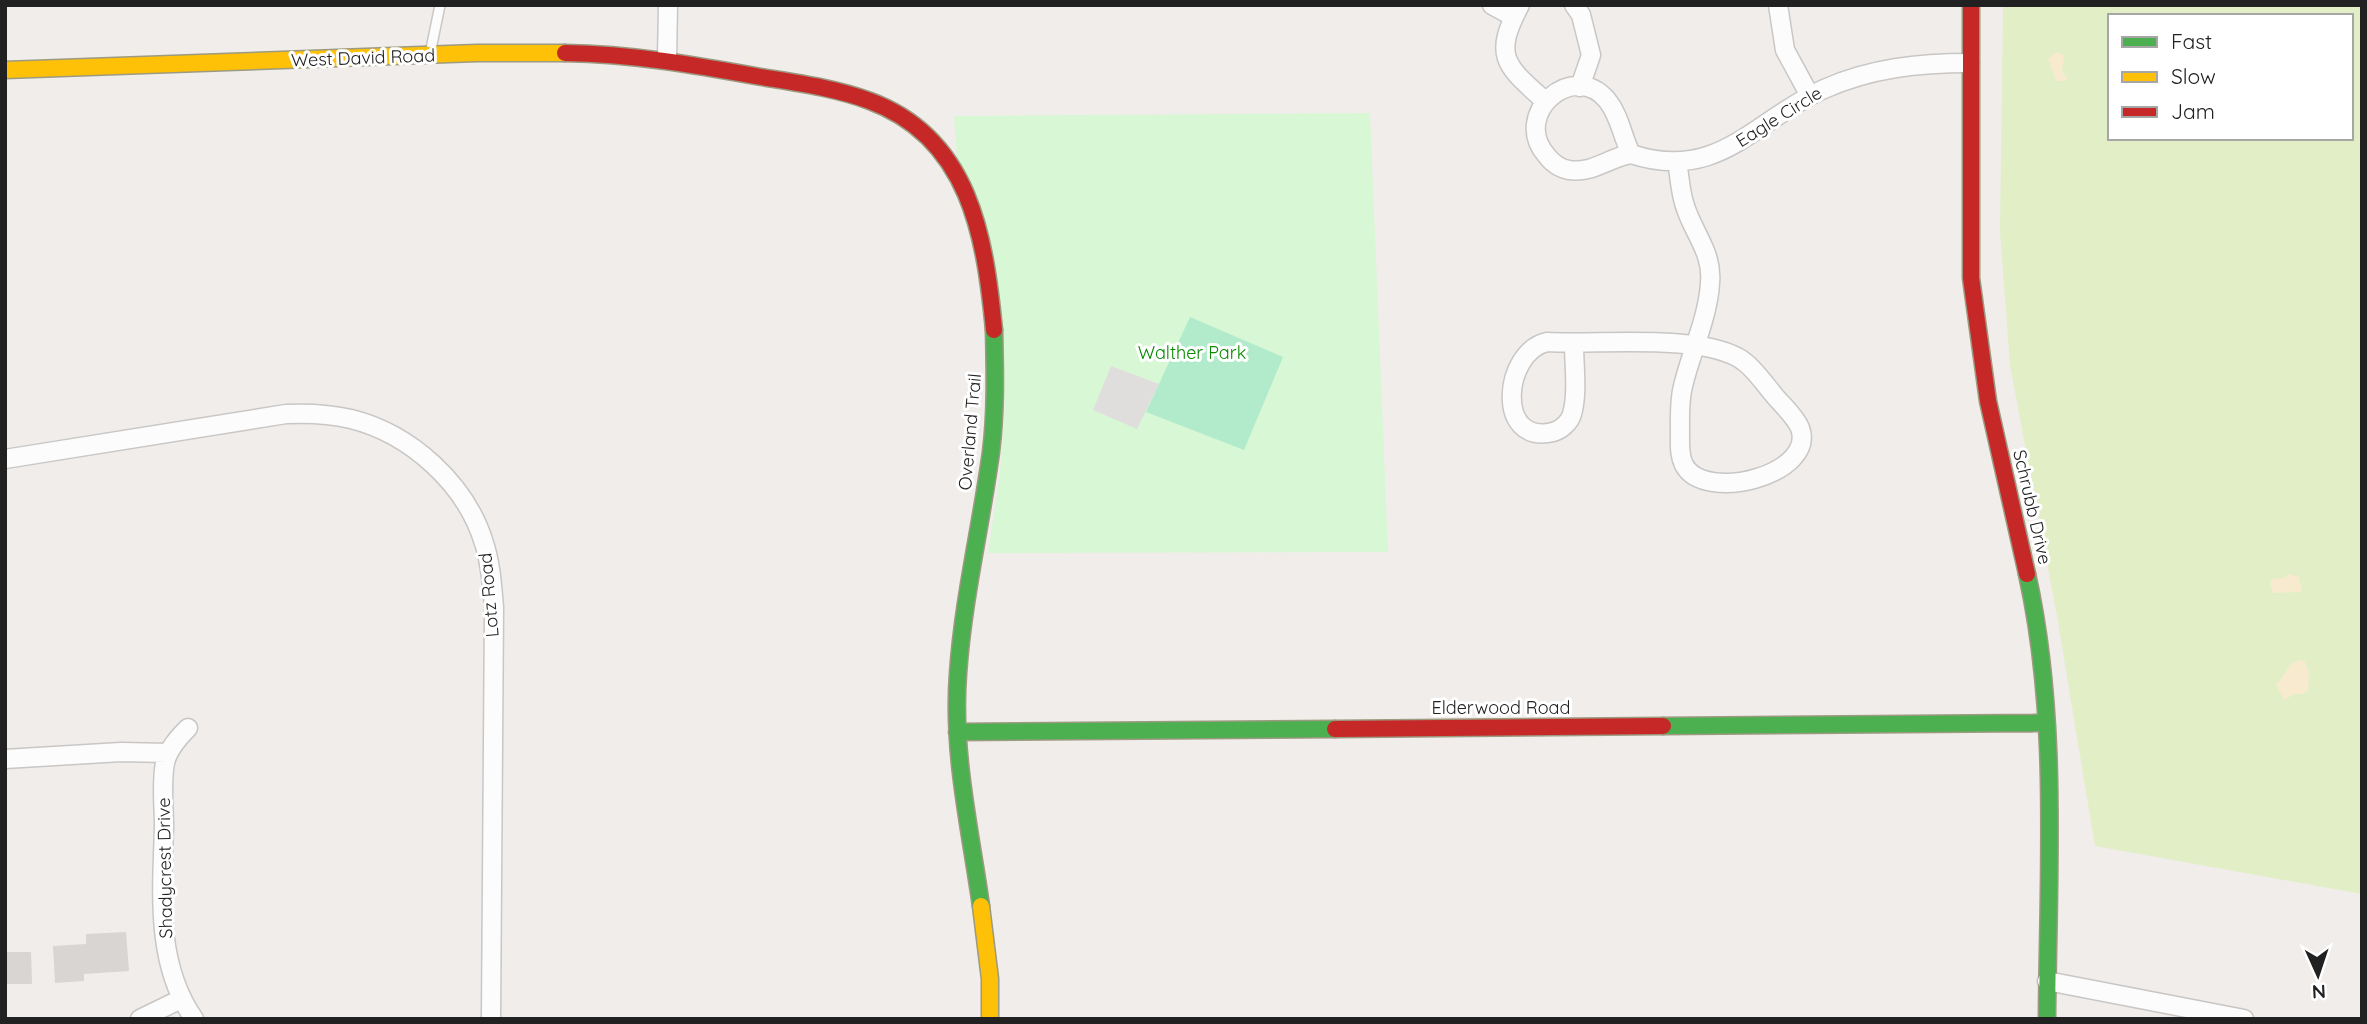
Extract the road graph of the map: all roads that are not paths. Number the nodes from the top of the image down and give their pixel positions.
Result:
1 (440, 5) edge
2 (668, 5) edge
3 (1492, 5) edge
4 (1574, 5) edge
5 (1778, 5) edge
6 (1970, 5) edge
7 (1517, 11) edge
8 (429, 55) junction
9 (667, 59) junction
10 (1970, 63) junction
11 (5, 70) edge
12 (1580, 87) junction
13 (1810, 96) junction
14 (1545, 101) junction
15 (1631, 154) junction
16 (1677, 162) junction
17 (1574, 344) junction
18 (1695, 345) junction
19 (5, 458) edge
20 (2046, 723) junction
21 (188, 728) dead end
22 (957, 732) junction
23 (168, 753) junction
24 (5, 759) edge
25 (2047, 981) junction
26 (181, 999) junction
27 (140, 1019) edge
28 (194, 1019) edge
29 (491, 1019) edge
30 (990, 1019) edge
31 (2047, 1019) edge
32 (2244, 1019) edge

1 - 8 lane
2 - 9 street
3 - 7 street
4 - 12 street
5 - 13 street
6 - 10 street, Schrubb Drive
7 - 14 street
8 - 9 street, West David Road
8 - 11 street, West David Road
9 - 22 street, Overland Trail
10 - 13 street, Eagle Circle
10 - 20 street, Schrubb Drive
12 - 14 street
12 - 15 street
13 - 16 street, Eagle Circle
14 - 15 street
15 - 16 street, Eagle Circle
16 - 18 street
17 - 17 street
17 - 18 street
18 - 18 street
19 - 29 street, Lotz Road
20 - 22 street, Elderwood Road
20 - 25 street, Schrubb Drive
21 - 23 street
22 - 30 street, Overland Trail
23 - 24 street
23 - 26 street, Shadycrest Drive
25 - 31 street, Schrubb Drive
25 - 32 street
26 - 27 street
26 - 28 street, Shadycrest Drive

